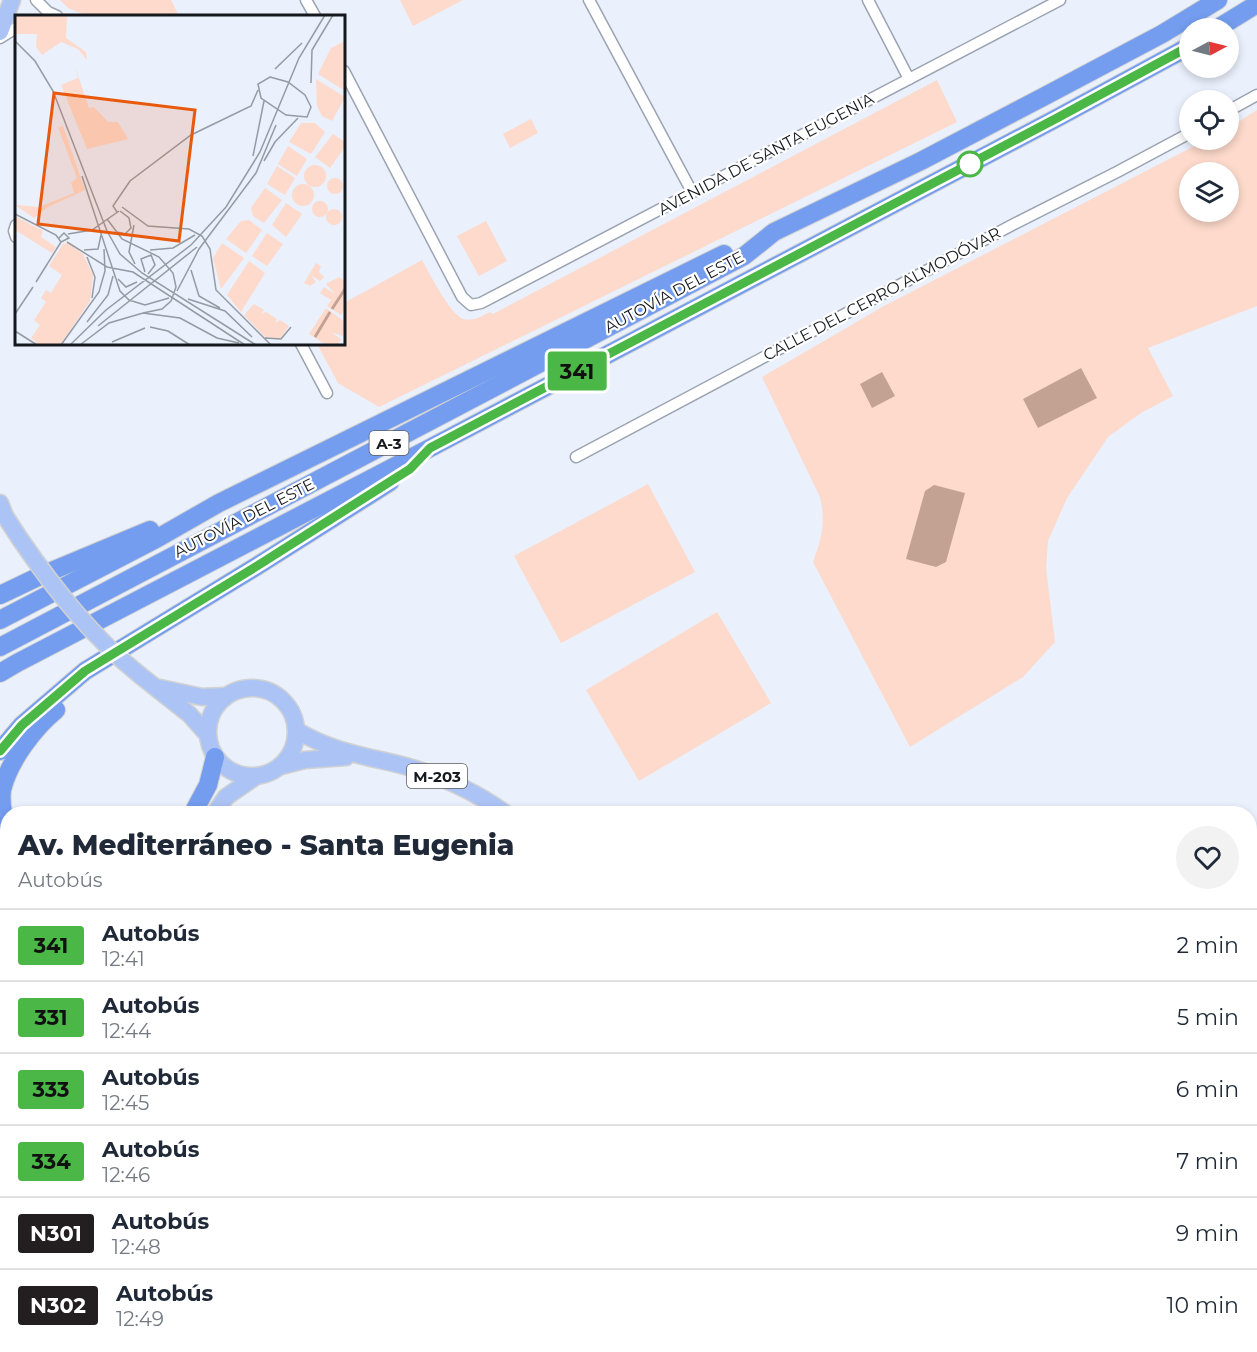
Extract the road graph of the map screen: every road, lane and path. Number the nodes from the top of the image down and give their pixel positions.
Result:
1 (12, 0) edge
2 (36, 0) edge
3 (306, 0) edge
4 (589, 0) edge
5 (868, 0) edge
6 (1060, 0) edge
7 (1218, 0) edge
8 (1257, 4) edge
9 (55, 15) edge
10 (314, 15) edge
11 (1234, 18) edge
12 (15, 29) edge
13 (0, 32) edge
14 (0, 38) edge
15 (1179, 52) edge
16 (345, 73) edge
17 (909, 79) junction
18 (1257, 95) edge
19 (1239, 105) edge
20 (1179, 139) edge
21 (692, 192) junction
22 (774, 232) junction
23 (302, 345) edge
24 (327, 393) dead end
25 (430, 448) junction
26 (576, 457) dead end
27 (0, 503) edge
28 (219, 503) junction
29 (0, 595) edge
30 (180, 611) junction
31 (0, 620) edge
32 (0, 647) edge
33 (0, 673) edge
34 (156, 687) junction
35 (226, 696) junction
36 (296, 730) junction
37 (207, 734) junction
38 (0, 751) edge
39 (215, 757) junction
40 (362, 757) junction
41 (281, 766) junction
42 (255, 777) junction
43 (2, 806) edge
44 (197, 806) edge
45 (219, 806) edge
46 (495, 806) edge

1 - 13 main road
2 - 9 street
3 - 10 street
4 - 21 street
5 - 17 street
6 - 17 street, AVENIDA DE SANTA EUGENIA
7 - 22 highway, AUTOVÍA DEL ESTE / A-3
8 - 11 highway
12 - 14 street
15 - 25 highway, AUTOVÍA DEL ESTE / A-3
16 - 21 street, AVENIDA DE SANTA EUGENIA
17 - 21 street, AVENIDA DE SANTA EUGENIA
18 - 19 street
20 - 26 street, CALLE DEL CERRO ALMODÓVAR
22 - 28 highway
22 - 32 highway, AUTOVÍA DEL ESTE / A-3
23 - 24 street
25 - 30 highway
25 - 33 highway, AUTOVÍA DEL ESTE / A-3
27 - 34 main road, bridge
28 - 29 highway
28 - 31 highway
30 - 38 highway
30 - 43 highway
34 - 35 main road
34 - 37 main road
35 - 36 main road
35 - 37 main road
36 - 40 main road, M-203
36 - 41 main road
37 - 39 main road
39 - 42 main road
39 - 44 highway
40 - 41 main road, M-203
40 - 46 main road, M-203
41 - 42 main road, M-203
42 - 45 main road

